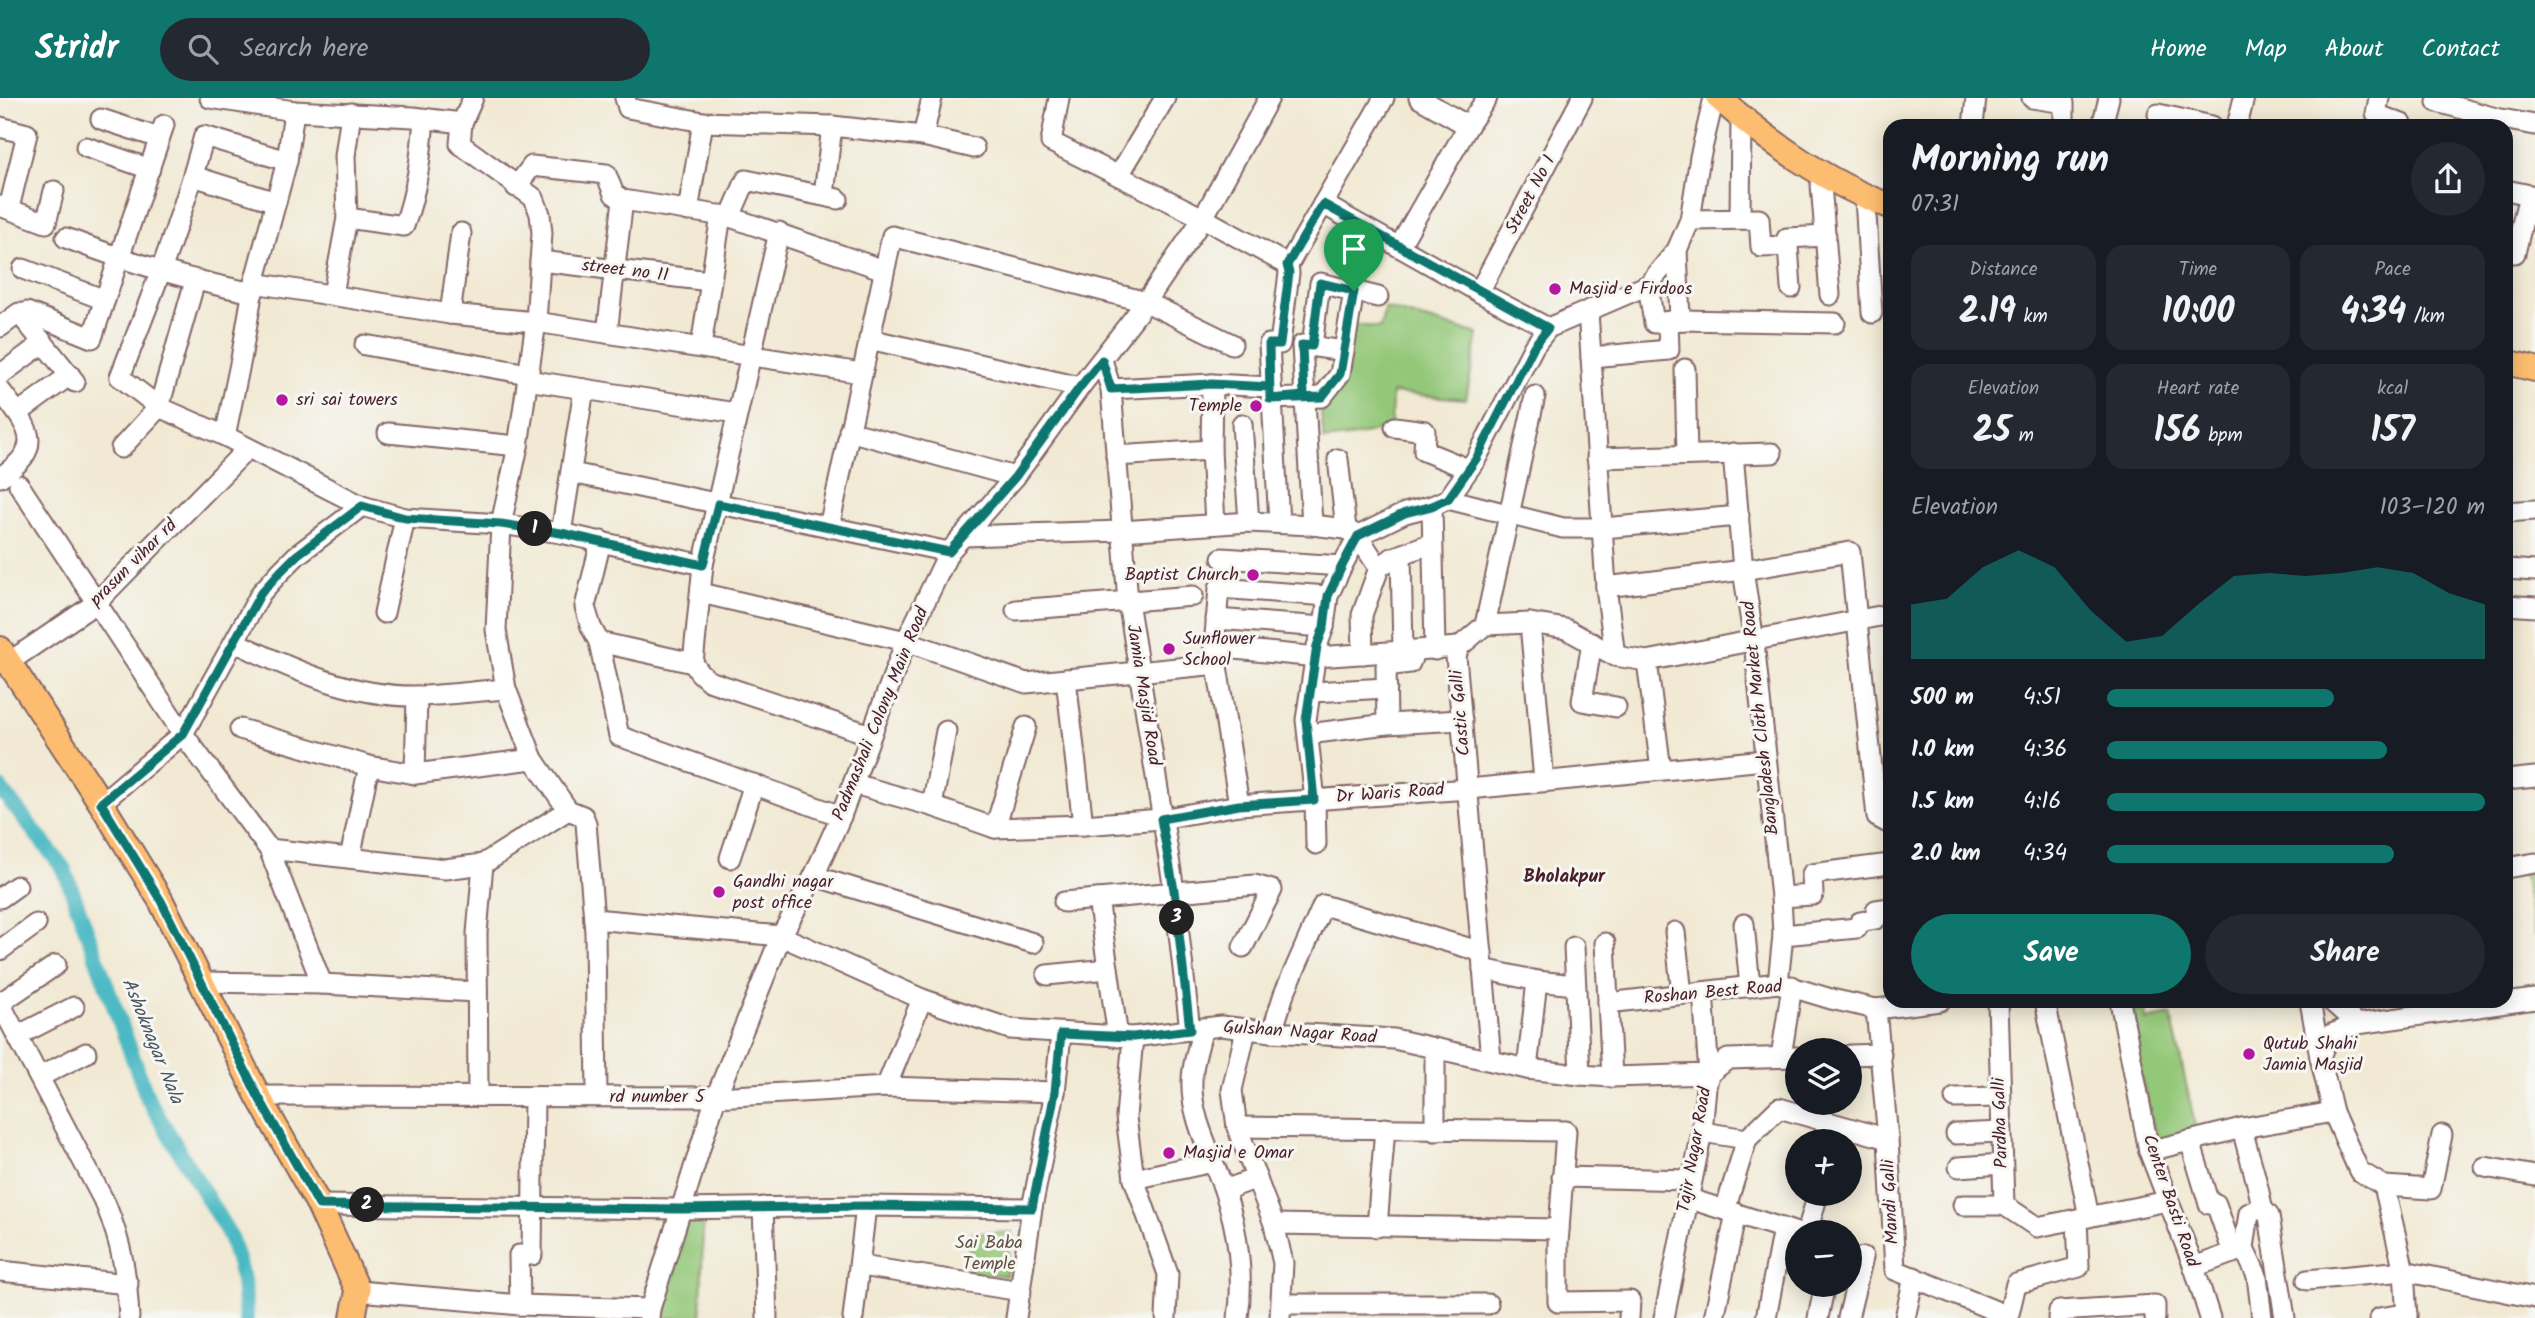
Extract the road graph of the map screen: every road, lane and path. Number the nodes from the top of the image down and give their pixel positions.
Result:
1 (210, 98) edge
2 (473, 98) edge
3 (625, 98) edge
4 (932, 98) edge
5 (1059, 98) edge
6 (1165, 98) edge
7 (1269, 98) edge
8 (1384, 98) edge
9 (1419, 98) edge
10 (1487, 98) edge
11 (1582, 98) edge
12 (1717, 98) edge
13 (1976, 98) edge
14 (2032, 98) edge
15 (2109, 98) edge
16 (2244, 98) edge
17 (2379, 98) edge
18 (2439, 98) edge
19 (340, 107) edge
20 (1740, 108) edge
21 (294, 111) junction
22 (417, 111) edge
23 (2158, 114) dead end
24 (101, 119) dead end
25 (1974, 119) edge
26 (2064, 119) edge
27 (2104, 119) edge
28 (2180, 119) edge
29 (2239, 119) edge
30 (2389, 119) edge
31 (2502, 119) edge
32 (2513, 121) edge
33 (703, 122) junction
34 (462, 123) junction
35 (2535, 125) edge
36 (832, 126) junction
37 (1468, 126) junction
38 (0, 127) edge
39 (923, 136) junction
40 (86, 148) dead end
41 (974, 148) dead end
42 (287, 161) junction
43 (150, 169) junction
44 (1820, 172) junction
45 (1119, 175) junction
46 (193, 176) junction
47 (516, 187) junction
48 (1883, 190) edge
49 (54, 191) dead end
50 (2513, 192) edge
51 (2532, 196) edge
52 (1865, 197) junction
53 (623, 200) junction
54 (276, 202) junction
55 (1883, 203) edge
56 (1323, 204) junction
57 (5, 207) edge
58 (688, 211) junction
59 (726, 216) junction
60 (347, 218) junction
61 (1203, 218) junction
62 (1740, 218) junction
63 (1690, 220) junction
64 (779, 232) junction
65 (461, 233) dead end
66 (1826, 236) junction
67 (66, 238) dead end
68 (1788, 246) junction
69 (1399, 247) junction
70 (1677, 250) junction
71 (2513, 253) edge
72 (118, 258) junction
73 (540, 261) junction
74 (1287, 265) junction
75 (23, 269) dead end
76 (615, 270) junction
77 (884, 270) junction
78 (162, 271) junction
79 (195, 281) junction
80 (710, 281) junction
81 (1648, 285) junction
82 (253, 288) junction
83 (1791, 288) dead end
84 (1354, 291) junction
85 (1479, 292) junction
86 (333, 294) junction
87 (1830, 295) dead end
88 (1378, 297) dead end
89 (106, 300) junction
90 (1146, 302) junction
91 (1588, 311) junction
92 (27, 312) dead end
93 (1872, 313) dead end
94 (450, 314) junction
95 (1674, 321) junction
96 (536, 322) junction
97 (1835, 323) dead end
98 (0, 327) edge
99 (1548, 328) junction
100 (607, 333) junction
101 (869, 339) junction
102 (42, 344) junction
103 (1232, 344) dead end
104 (365, 345) dead end
105 (1312, 346) junction
106 (701, 347) junction
107 (2513, 350) edge
108 (1344, 351) junction
109 (2535, 355) edge
110 (750, 356) junction
111 (1591, 357) junction
112 (1102, 360) junction
113 (2513, 364) edge
114 (1685, 369) dead end
115 (2535, 369) edge
116 (862, 373) junction
117 (0, 375) edge
118 (528, 377) junction
119 (1212, 384) junction
120 (1080, 387) junction
121 (584, 389) junction
122 (1111, 389) junction
123 (0, 390) edge
124 (1270, 393) junction
125 (1304, 396) junction
126 (1535, 396) dead end
127 (159, 407) junction
128 (18, 413) junction
129 (736, 413) junction
130 (1242, 424) dead end
131 (1395, 427) dead end
132 (849, 431) junction
133 (388, 433) dead end
134 (225, 436) junction
135 (518, 446) junction
136 (121, 448) dead end
137 (247, 449) junction
138 (1211, 450) junction
139 (1733, 453) junction
140 (1772, 453) dead end
141 (1687, 455) junction
142 (1116, 456) junction
143 (1597, 458) junction
144 (1338, 459) dead end
145 (1468, 469) junction
146 (572, 473) junction
147 (0, 477) edge
148 (1015, 477) junction
149 (19, 485) dead end
150 (1440, 503) junction
151 (718, 504) junction
152 (362, 506) junction
153 (2535, 510) edge
154 (2513, 512) edge
155 (1509, 514) junction
156 (1739, 516) junction
157 (405, 518) junction
158 (1249, 522) junction
159 (1279, 523) junction
160 (501, 524) junction
161 (1215, 524) junction
162 (1312, 525) junction
163 (829, 527) junction
164 (1603, 528) junction
165 (1122, 531) junction
166 (1352, 532) junction
167 (561, 533) junction
168 (964, 536) junction
169 (601, 541) junction
170 (1432, 543) junction
171 (949, 552) junction
172 (1401, 555) junction
173 (1222, 558) dead end
174 (703, 565) junction
175 (1342, 566) junction
176 (1379, 568) junction
177 (2513, 569) edge
178 (1743, 570) junction
179 (2535, 571) edge
180 (1606, 587) junction
181 (701, 593) junction
182 (1193, 596) dead end
183 (1328, 596) junction
184 (1128, 601) junction
185 (96, 603) junction
186 (2513, 605) edge
187 (2535, 607) edge
188 (1016, 610) dead end
189 (384, 613) dead end
190 (1883, 616) edge
191 (1216, 619) junction
192 (1858, 621) junction
193 (1530, 623) junction
194 (1485, 625) junction
195 (1324, 627) junction
196 (906, 641) junction
197 (235, 642) junction
198 (599, 642) junction
199 (1754, 642) junction
200 (1592, 643) junction
201 (1459, 647) junction
202 (1436, 650) junction
203 (1409, 651) junction
204 (1363, 654) junction
205 (4, 655) edge
206 (1216, 655) junction
207 (1615, 656) junction
208 (1317, 657) junction
209 (1647, 660) junction
210 (693, 663) junction
211 (1140, 671) junction
212 (1066, 679) junction
213 (1387, 688) junction
214 (506, 689) junction
215 (1312, 692) junction
216 (417, 696) junction
217 (1616, 707) dead end
218 (1462, 720) junction
219 (1387, 724) junction
220 (1027, 727) dead end
221 (240, 729) dead end
222 (946, 731) dead end
223 (183, 734) junction
224 (1308, 734) junction
225 (871, 735) junction
226 (533, 759) junction
227 (1765, 760) junction
228 (369, 766) junction
229 (1661, 770) junction
230 (415, 774) junction
231 (2535, 777) edge
232 (2513, 779) edge
233 (1544, 781) junction
234 (853, 784) junction
235 (754, 785) junction
236 (1469, 789) junction
237 (1314, 800) junction
238 (101, 803) junction
239 (1239, 805) junction
240 (932, 806) junction
241 (568, 810) junction
242 (841, 816) junction
243 (1161, 819) junction
244 (1883, 820) edge
245 (1083, 825) junction
246 (995, 828) junction
247 (1316, 844) dead end
248 (269, 849) junction
249 (350, 858) junction
250 (730, 858) dead end
251 (2535, 863) edge
252 (483, 864) junction
253 (1883, 865) edge
254 (2513, 867) edge
255 (814, 876) junction
256 (17, 886) dead end
257 (1174, 890) junction
258 (1781, 897) junction
259 (0, 898) edge
260 (1098, 899) junction
261 (1064, 902) dead end
262 (1883, 909) edge
263 (594, 919) junction
264 (36, 924) dead end
265 (1744, 924) dead end
266 (1675, 932) dead end
267 (1783, 935) junction
268 (781, 936) junction
269 (1033, 943) dead end
270 (1605, 943) dead end
271 (1243, 947) dead end
272 (1574, 947) dead end
273 (0, 950) edge
274 (1483, 961) junction
275 (57, 965) dead end
276 (1108, 969) junction
277 (1046, 975) dead end
278 (1537, 981) junction
279 (200, 982) junction
280 (322, 984) junction
281 (1785, 984) junction
282 (1575, 985) junction
283 (1750, 987) junction
284 (477, 992) junction
285 (1703, 992) junction
286 (1682, 995) junction
287 (922, 999) junction
288 (2535, 999) edge
289 (2513, 1002) edge
290 (0, 1003) edge
291 (1608, 1003) junction
292 (74, 1007) dead end
293 (1884, 1008) edge
294 (1998, 1008) edge
295 (2046, 1008) edge
296 (2121, 1008) edge
297 (2311, 1008) edge
298 (2339, 1008) edge
299 (2471, 1008) edge
300 (1876, 1009) junction
301 (2357, 1024) junction
302 (1196, 1029) junction
303 (9, 1030) edge
304 (1246, 1030) junction
305 (1272, 1032) junction
306 (1061, 1034) junction
307 (1125, 1037) junction
308 (1788, 1038) edge
309 (1435, 1049) junction
310 (86, 1053) dead end
311 (1881, 1054) junction
312 (1862, 1055) edge
313 (1785, 1057) edge
314 (2320, 1057) junction
315 (1491, 1060) junction
316 (1527, 1069) junction
317 (1709, 1074) junction
318 (1580, 1075) junction
319 (39, 1077) junction
320 (1612, 1077) junction
321 (886, 1087) junction
322 (1055, 1092) junction
323 (258, 1096) junction
324 (478, 1096) junction
325 (534, 1097) junction
326 (597, 1097) junction
327 (716, 1097) junction
328 (1999, 1097) junction
329 (1955, 1098) dead end
330 (1785, 1108) edge
331 (2333, 1112) junction
332 (1806, 1115) edge
333 (1237, 1127) junction
334 (1385, 1128) junction
335 (2242, 1128) junction
336 (1822, 1129) edge
337 (1434, 1131) junction
338 (1702, 1132) junction
339 (2001, 1132) junction
340 (1956, 1134) dead end
341 (2442, 1135) dead end
342 (1862, 1136) edge
343 (1747, 1139) junction
344 (1888, 1139) junction
345 (2190, 1140) junction
346 (2149, 1151) junction
347 (1213, 1162) junction
348 (2002, 1164) junction
349 (1959, 1167) dead end
350 (2485, 1167) dead end
351 (2535, 1176) edge
352 (1562, 1177) junction
353 (1258, 1178) junction
354 (1134, 1179) junction
355 (2385, 1186) junction
356 (1689, 1189) junction
357 (1225, 1191) junction
358 (2168, 1201) junction
359 (319, 1205) junction
360 (1963, 1205) dead end
361 (2004, 1205) junction
362 (866, 1206) junction
363 (534, 1207) junction
364 (763, 1207) junction
365 (1032, 1208) junction
366 (2262, 1208) junction
367 (681, 1209) junction
368 (1731, 1211) junction
369 (2083, 1218) junction
370 (1274, 1224) junction
371 (1377, 1227) junction
372 (1559, 1229) junction
373 (1785, 1229) edge
374 (1785, 1249) edge
375 (2239, 1251) junction
376 (1862, 1257) edge
377 (861, 1266) junction
378 (2194, 1267) junction
379 (1895, 1270) junction
380 (0, 1271) edge
381 (2404, 1271) junction
382 (2279, 1273) junction
383 (2257, 1276) junction
384 (1914, 1277) junction
385 (2307, 1280) dead end
386 (128, 1284) junction
387 (358, 1291) junction
388 (1021, 1292) junction
389 (1822, 1297) edge
390 (1850, 1297) edge
391 (1964, 1298) junction
392 (2535, 1298) edge
393 (1488, 1304) dead end
394 (520, 1305) junction
395 (482, 1310) edge
396 (1281, 1311) edge
397 (1394, 1311) edge
398 (649, 1313) edge
399 (2108, 1313) edge
400 (2407, 1316) edge
401 (2008, 1317) edge
402 (129, 1318) edge
403 (353, 1318) edge
404 (767, 1318) edge
405 (853, 1318) edge
406 (1016, 1318) edge
407 (1166, 1318) edge
408 (1238, 1318) edge
409 (1629, 1318) edge
410 (1664, 1318) edge
411 (1714, 1318) edge
412 (1766, 1318) edge
413 (1818, 1318) edge
414 (1847, 1318) edge
415 (1905, 1318) edge
416 (1960, 1318) edge
417 (2058, 1318) edge
418 (2155, 1318) edge
419 (2210, 1318) edge
420 (2262, 1318) edge
421 (2285, 1318) edge
422 (2380, 1318) edge

1 - 21 street
2 - 34 street
3 - 33 street
4 - 39 street
5 - 45 street
6 - 45 street
7 - 61 street, Padmashali Colony Main Road
8 - 56 street
9 - 37 street
10 - 37 street
11 - 85 street, Street No 1
12 - 20 main road
12 - 63 street
13 - 25 street
14 - 26 street
15 - 27 street
16 - 29 street
17 - 30 street
18 - 31 street
19 - 21 street
19 - 22 street
19 - 60 street
20 - 44 main road
20 - 48 main road
20 - 62 street
21 - 42 street
22 - 34 street
22 - 60 street
23 - 28 street
24 - 43 street
32 - 35 street
33 - 36 street
33 - 58 street
34 - 47 street
36 - 39 street
36 - 59 street
37 - 69 street
38 - 57 street
39 - 41 street
40 - 43 street
42 - 46 street
42 - 54 street
43 - 72 street
44 - 52 main road
44 - 66 street
45 - 61 street
46 - 54 street
46 - 78 street
47 - 53 street
47 - 73 street
49 - 57 street
50 - 51 street
51 - 71 street
52 - 55 main road
52 - 93 street
53 - 58 street
53 - 76 street
54 - 82 street
56 - 69 street
56 - 74 street
58 - 59 street
59 - 64 street
59 - 80 street
60 - 86 street
61 - 74 street
61 - 90 street, Padmashali Colony Main Road
62 - 63 street
62 - 68 street
63 - 70 street
64 - 77 street
64 - 110 street
65 - 94 street
66 - 68 street
66 - 87 street
67 - 72 street
68 - 83 street
69 - 85 street
70 - 81 street
70 - 95 street
72 - 78 street
72 - 89 street
73 - 76 street, street no 11
73 - 96 street
74 - 124 street
75 - 89 street
76 - 80 street, street no 11
76 - 100 street
77 - 90 street
77 - 101 street
78 - 79 street
78 - 127 street
79 - 82 street
79 - 127 street
80 - 106 street
81 - 91 street
81 - 95 street
82 - 86 street
82 - 134 street
84 - 88 street
84 - 105 street
84 - 108 street
85 - 99 street
86 - 94 street
89 - 92 street
90 - 103 street
90 - 112 street, Padmashali Colony Main Road
91 - 99 street
91 - 111 street
94 - 96 street
95 - 97 street
95 - 111 street
96 - 100 street
96 - 118 street
98 - 102 street
99 - 145 street
100 - 106 street
101 - 116 street
101 - 120 street
102 - 117 street
102 - 128 street
104 - 118 street
105 - 108 street
105 - 125 street
106 - 110 street
107 - 109 main road
108 - 125 street
110 - 116 street
110 - 129 street
111 - 143 street
112 - 120 street, Padmashali Colony Main Road
112 - 122 street, Jamia Masjid Road
113 - 115 main road
114 - 141 street
116 - 132 street
118 - 121 street
118 - 135 street
119 - 122 street
119 - 124 street
119 - 138 street
120 - 148 street, Padmashali Colony Main Road
121 - 129 street
121 - 146 street
122 - 142 street, Jamia Masjid Road
123 - 128 street
124 - 125 street
124 - 159 street
125 - 162 street
126 - 155 street
127 - 134 street
127 - 136 street
128 - 147 street
129 - 151 street
130 - 158 street
131 - 145 street
132 - 148 street
132 - 163 street
133 - 135 street
134 - 137 street
135 - 160 street
137 - 152 street
137 - 185 street, prasun vihar rd
138 - 142 street
138 - 161 street
139 - 140 street
139 - 141 street
139 - 156 street, Bangladesh Cloth Market Road
141 - 143 street
142 - 165 street, Jamia Masjid Road
143 - 164 street
144 - 166 street
145 - 150 street
146 - 151 street
146 - 167 street
148 - 168 street, Padmashali Colony Main Road
149 - 185 street
150 - 155 street
150 - 166 street
150 - 170 street
151 - 163 street
151 - 174 street
152 - 157 street
152 - 197 street
153 - 154 street
155 - 164 street
155 - 194 street
156 - 164 street
156 - 178 street, Bangladesh Cloth Market Road
157 - 160 street
157 - 189 street
158 - 159 street
158 - 161 street
159 - 162 street
160 - 167 street
160 - 214 street
161 - 165 street
162 - 166 street
163 - 171 street
164 - 180 street
165 - 168 street
165 - 184 street, Jamia Masjid Road
166 - 175 street
166 - 176 street
167 - 169 street
168 - 171 street, Padmashali Colony Main Road
169 - 174 street
169 - 198 street
170 - 172 street
170 - 202 street
171 - 196 street, Padmashali Colony Main Road
172 - 176 street
172 - 203 street
173 - 175 street
174 - 181 street
175 - 183 street
176 - 204 street
177 - 179 street
178 - 180 street
178 - 192 street
178 - 199 street, Bangladesh Cloth Market Road
180 - 207 street
181 - 196 street
181 - 210 street
182 - 184 street
183 - 191 street
183 - 195 street
184 - 188 street
184 - 211 street, Jamia Masjid Road
185 - 205 street, prasun vihar rd
185 - 223 street
186 - 187 street
190 - 192 street
191 - 195 street
191 - 206 street
192 - 199 street
192 - 244 street
193 - 194 street
193 - 200 street
193 - 233 street
194 - 201 street, Castic Galli
195 - 208 street
196 - 212 street
196 - 225 street, Padmashali Colony Main Road
197 - 216 street
197 - 223 street
198 - 210 street
198 - 235 street
199 - 209 street
199 - 227 street, Bangladesh Cloth Market Road
200 - 207 street
200 - 217 street
201 - 202 street
201 - 218 street, Castic Galli
202 - 203 street
203 - 204 street
203 - 213 street
204 - 208 street
205 - 238 main road
206 - 208 street
206 - 211 street
206 - 239 street
207 - 209 street
208 - 215 street
209 - 229 street
210 - 225 street
211 - 212 street
211 - 243 street, Jamia Masjid Road
212 - 245 street
213 - 215 street
213 - 219 street
214 - 216 street
214 - 226 street
215 - 224 street
216 - 230 street
218 - 219 street
218 - 236 street, Castic Galli
219 - 224 street
220 - 246 street
221 - 228 street
222 - 240 street
223 - 238 street
223 - 248 street
224 - 237 street
225 - 234 street, Padmashali Colony Main Road
226 - 230 street
226 - 241 street
227 - 229 street, Dr Waris Road
227 - 258 street, Bangladesh Cloth Market Road
228 - 230 street
228 - 249 street
229 - 233 street, Dr Waris Road
231 - 232 street
233 - 236 street, Dr Waris Road
234 - 240 street, Dr Waris Road
234 - 242 street, Padmashali Colony Main Road
235 - 242 street
235 - 250 street
236 - 237 street, Dr Waris Road
236 - 274 street, Castic Galli
237 - 239 street, Dr Waris Road
237 - 247 street
238 - 279 main road
239 - 243 street, Dr Waris Road
240 - 246 street, Dr Waris Road
241 - 252 street
241 - 263 street
242 - 255 street, Padmashali Colony Main Road
243 - 245 street, Dr Waris Road
243 - 257 street, Jamia Masjid Road
245 - 246 street, Dr Waris Road
248 - 249 street
248 - 280 street
249 - 252 street
251 - 254 street
252 - 284 street
253 - 258 street
255 - 268 street, Padmashali Colony Main Road
255 - 269 street
256 - 259 street
257 - 260 street
257 - 271 street
257 - 302 street, Jamia Masjid Road
258 - 267 street, Bangladesh Cloth Market Road
260 - 261 street
260 - 276 street
262 - 267 street
263 - 268 street, Gulshan Nagar Road
263 - 326 street
264 - 273 street
265 - 283 street
266 - 286 street
267 - 281 street, Bangladesh Cloth Market Road
268 - 287 street, Gulshan Nagar Road
268 - 327 street, Padmashali Colony Main Road
270 - 291 street
272 - 282 street
274 - 278 street
274 - 305 street
274 - 315 street, Castic Galli
275 - 290 street
276 - 277 street
276 - 307 street
278 - 282 street
278 - 316 street
279 - 280 street
279 - 323 main road
280 - 284 street
281 - 283 street, Roshan Best Road
281 - 300 street, Roshan Best Road
281 - 308 street, Bangladesh Cloth Market Road
282 - 318 street
283 - 285 street, Roshan Best Road
284 - 324 street
285 - 286 street, Roshan Best Road
285 - 317 street
286 - 291 street, Roshan Best Road
287 - 306 street, Gulshan Nagar Road
287 - 321 street
288 - 289 street
290 - 303 street
291 - 320 street
292 - 303 street
293 - 300 street, Roshan Best Road
294 - 328 street, Pardha Galli
295 - 369 street
296 - 346 street, Center Basti Road
297 - 314 street
298 - 301 street
299 - 301 street
300 - 311 street, Mandi Galli
301 - 314 street
302 - 304 street, Gulshan Nagar Road
302 - 307 street, Gulshan Nagar Road
302 - 347 street, Jamia Masjid Road
303 - 319 street
304 - 305 street, Gulshan Nagar Road
304 - 333 street
305 - 309 street, Gulshan Nagar Road
306 - 307 street, Gulshan Nagar Road
306 - 322 street
307 - 354 street
309 - 315 street, Gulshan Nagar Road
309 - 337 street
310 - 319 street
311 - 312 street
311 - 344 street, Mandi Galli
313 - 317 street, Tajir Nagar Road
314 - 331 street
315 - 316 street, Gulshan Nagar Road
316 - 318 street, Gulshan Nagar Road
317 - 320 street, Gulshan Nagar Road
317 - 338 street, Tajir Nagar Road
318 - 320 street, Gulshan Nagar Road
319 - 386 street
321 - 322 street, rd number 5
321 - 327 street, rd number 5
322 - 365 street
323 - 324 street, rd number 5
323 - 359 main road
324 - 325 street, rd number 5
325 - 326 street, rd number 5
325 - 363 street
326 - 327 street, rd number 5
327 - 367 street, Padmashali Colony Main Road
328 - 329 street
328 - 339 street, Pardha Galli
330 - 343 street
331 - 335 street
331 - 355 street
332 - 336 street
333 - 334 street
333 - 353 street
334 - 337 street
334 - 371 street
335 - 345 street
335 - 366 street
337 - 352 street
338 - 343 street
338 - 356 street, Tajir Nagar Road
339 - 340 street
339 - 348 street, Pardha Galli
341 - 355 street
342 - 344 street
343 - 368 street
344 - 379 street, Mandi Galli
345 - 346 street
345 - 375 street
346 - 358 street, Center Basti Road
347 - 354 street
347 - 357 street, Jamia Masjid Road
348 - 349 street
348 - 361 street, Pardha Galli
350 - 351 street
352 - 356 street
352 - 372 street
353 - 357 street
353 - 370 street
354 - 407 street
355 - 381 street
356 - 368 street
356 - 410 street, Tajir Nagar Road
357 - 408 street, Jamia Masjid Road
358 - 369 street
358 - 378 street, Center Basti Road
359 - 363 street
359 - 387 main road
360 - 361 street
361 - 369 street
362 - 364 street
362 - 365 street
362 - 377 street
363 - 367 street
363 - 394 street
364 - 367 street
364 - 404 street
365 - 388 street
366 - 375 street
366 - 382 street
367 - 398 street, Padmashali Colony Main Road
368 - 373 street
368 - 411 street
369 - 401 street
370 - 371 street
370 - 396 street
371 - 372 street
372 - 409 street
374 - 412 street
375 - 378 street
375 - 383 street
376 - 379 street
377 - 388 street
377 - 405 street
378 - 419 street, Center Basti Road
379 - 384 street, Mandi Galli
380 - 386 street
381 - 385 street
381 - 392 street
381 - 400 street
382 - 383 street
382 - 421 street
383 - 420 street
384 - 391 street, Mandi Galli
384 - 415 street
386 - 402 street
387 - 395 street
387 - 403 main road
388 - 406 street
389 - 413 street
390 - 414 street
391 - 401 street, Mandi Galli
391 - 416 street
393 - 397 street
394 - 395 street
394 - 398 street
396 - 397 street
399 - 417 street
399 - 418 street
400 - 422 street

